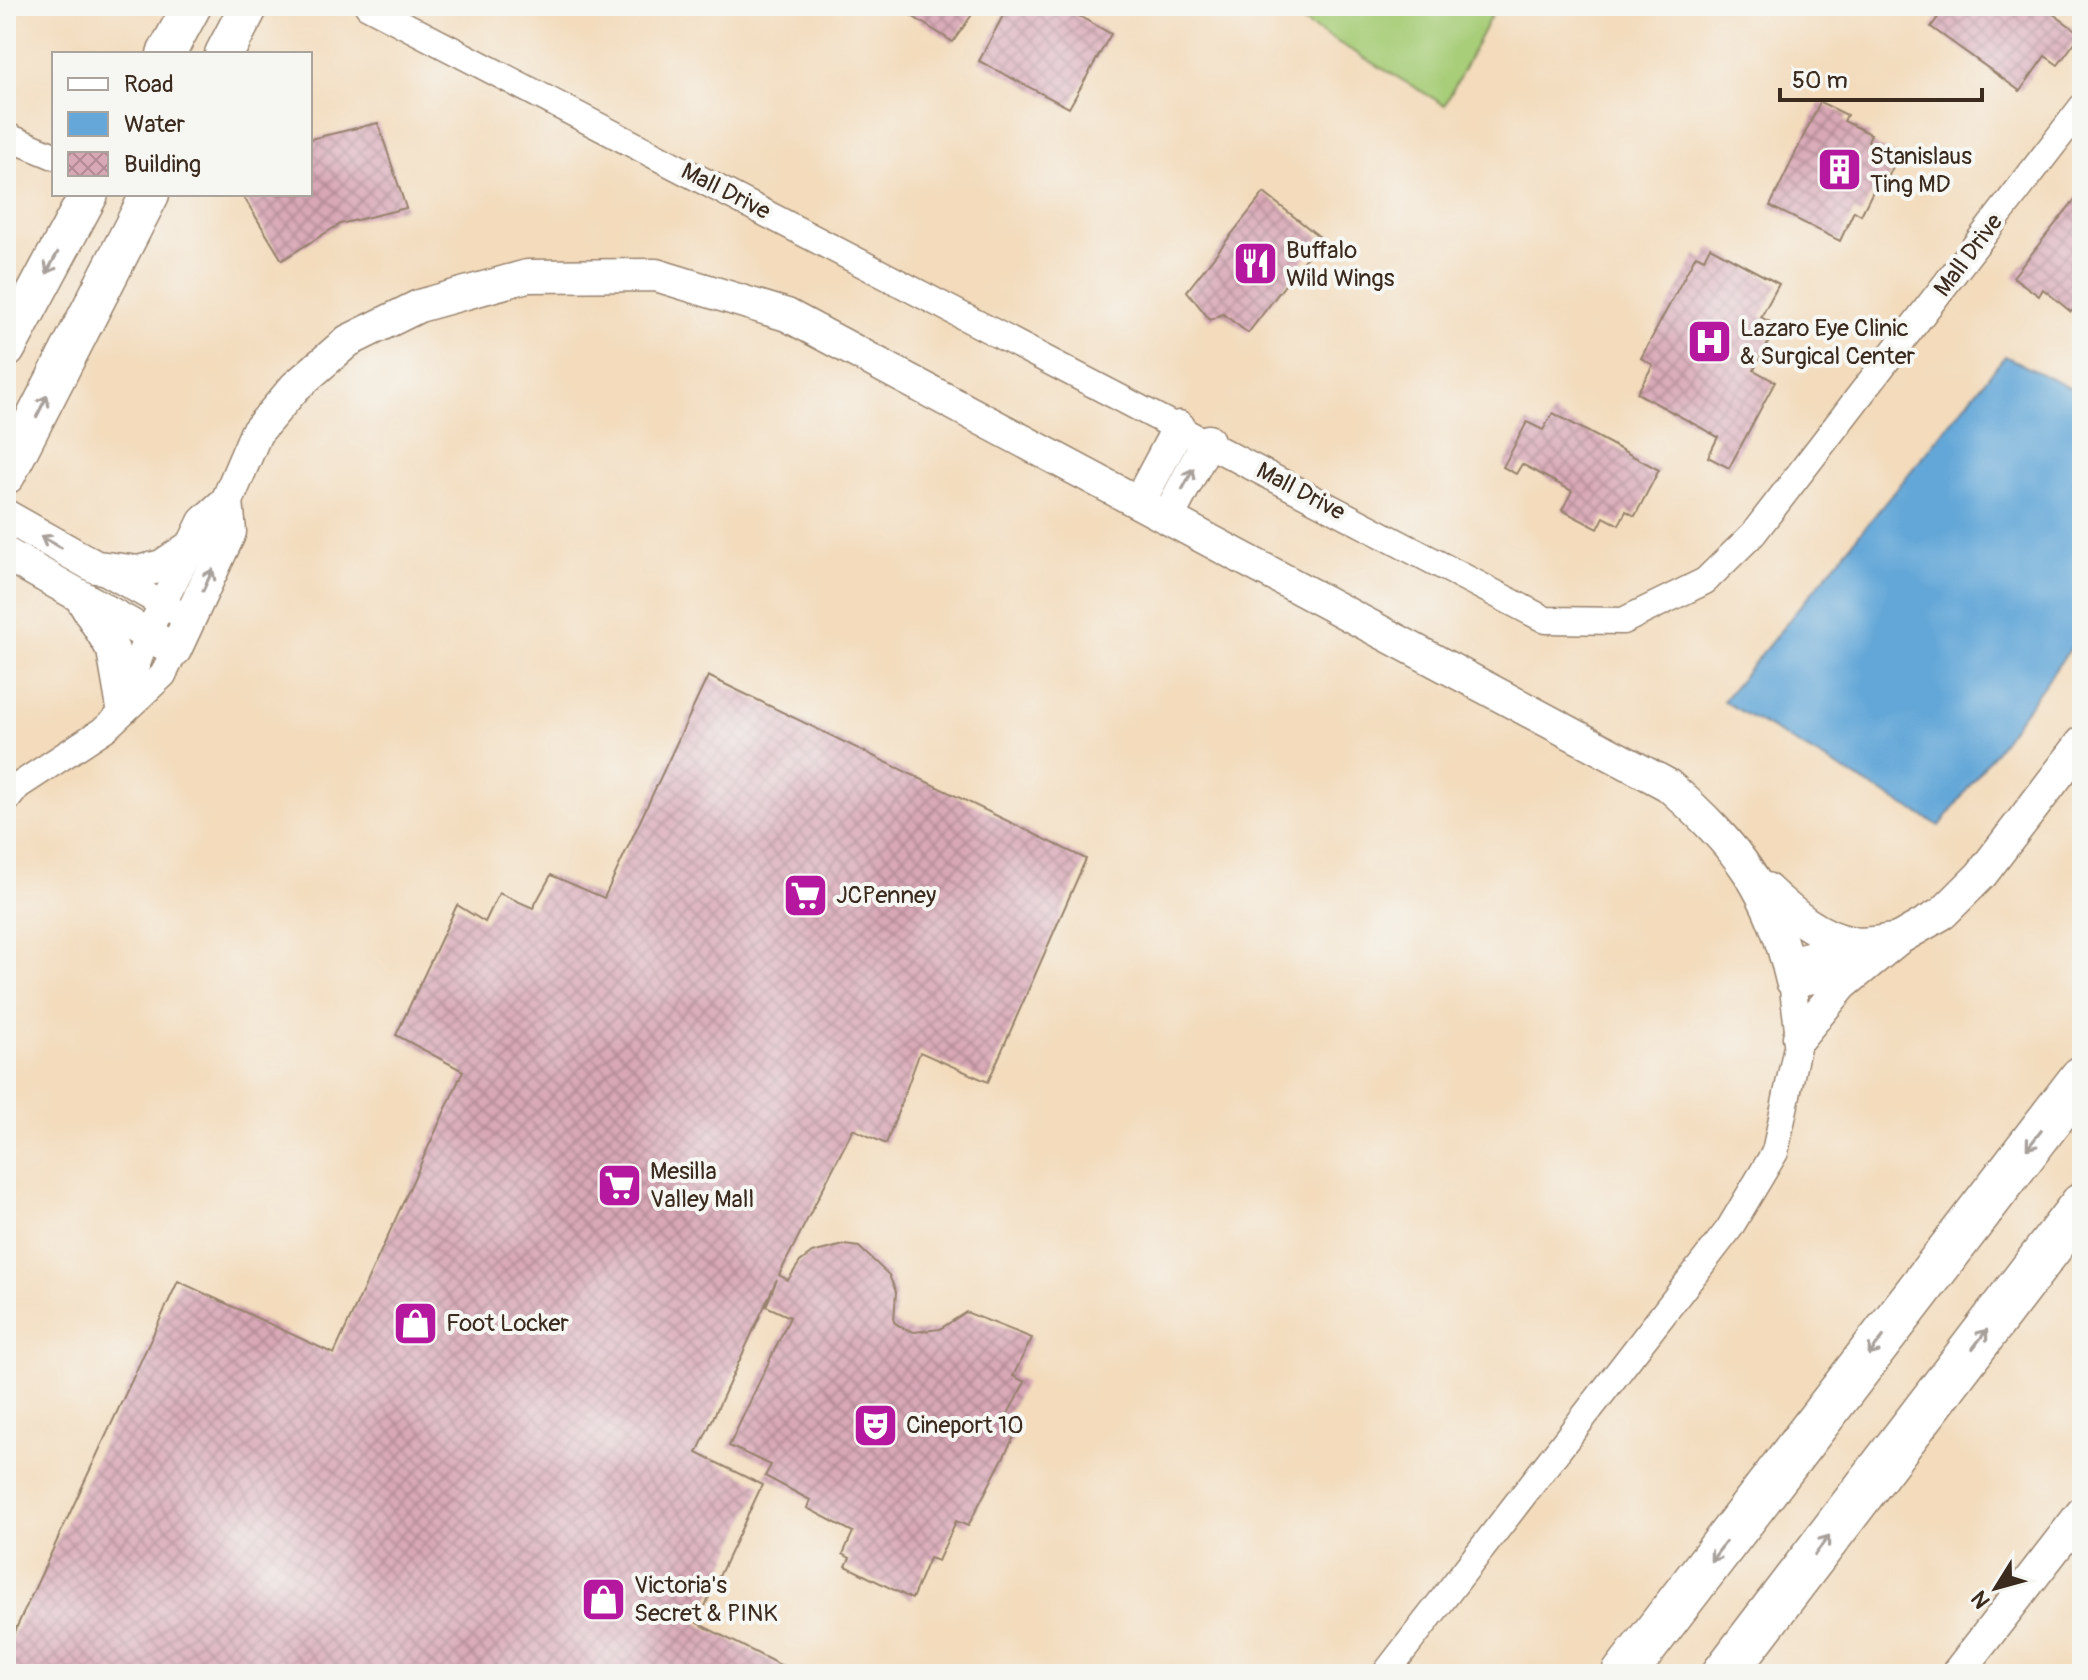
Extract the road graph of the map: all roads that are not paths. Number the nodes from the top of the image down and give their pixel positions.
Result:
1 (192, 6) edge
2 (249, 6) edge
3 (368, 6) edge
4 (167, 52) edge
5 (225, 52) edge
6 (2082, 107) edge
7 (6, 136) edge
8 (52, 155) edge
9 (88, 196) edge
10 (144, 196) edge
11 (6, 349) edge
12 (1179, 427) junction
13 (1208, 441) junction
14 (6, 475) edge
15 (227, 501) junction
16 (1139, 502) junction
17 (6, 516) edge
18 (1168, 517) junction
19 (193, 545) junction
20 (6, 554) edge
21 (96, 567) junction
22 (79, 595) junction
23 (176, 612) junction
24 (161, 642) junction
25 (123, 708) junction
26 (2082, 743) edge
27 (6, 801) edge
28 (1757, 881) junction
29 (1857, 956) junction
30 (1790, 971) junction
31 (1799, 1037) junction
32 (2082, 1078) edge
33 (2082, 1205) edge
34 (2082, 1513) edge
35 (1385, 1674) edge
36 (1624, 1674) edge
37 (1724, 1674) edge
38 (1957, 1674) edge

1 - 4 main road
2 - 5 main road
3 - 12 street, Mall Drive
6 - 13 street, Mall Drive
7 - 8 street
9 -> 11 main road
14 -> 10 main road
12 - 13 street, Mall Drive
12 - 16 street
18 -> 13 street
15 - 16 street
15 - 19 street
23 -> 15 street
16 - 18 street
21 -> 17 street
18 - 28 street
19 - 21 street
19 - 23 street
20 - 22 street
21 - 23 street
22 - 24 street
22 - 25 street
23 - 24 street
24 - 25 street
25 - 27 street
26 - 29 street
28 - 29 street
28 - 30 street
29 - 30 street
29 - 31 street
30 - 31 street
31 - 35 street
32 -> 36 highway
37 -> 33 highway
34 - 38 street

